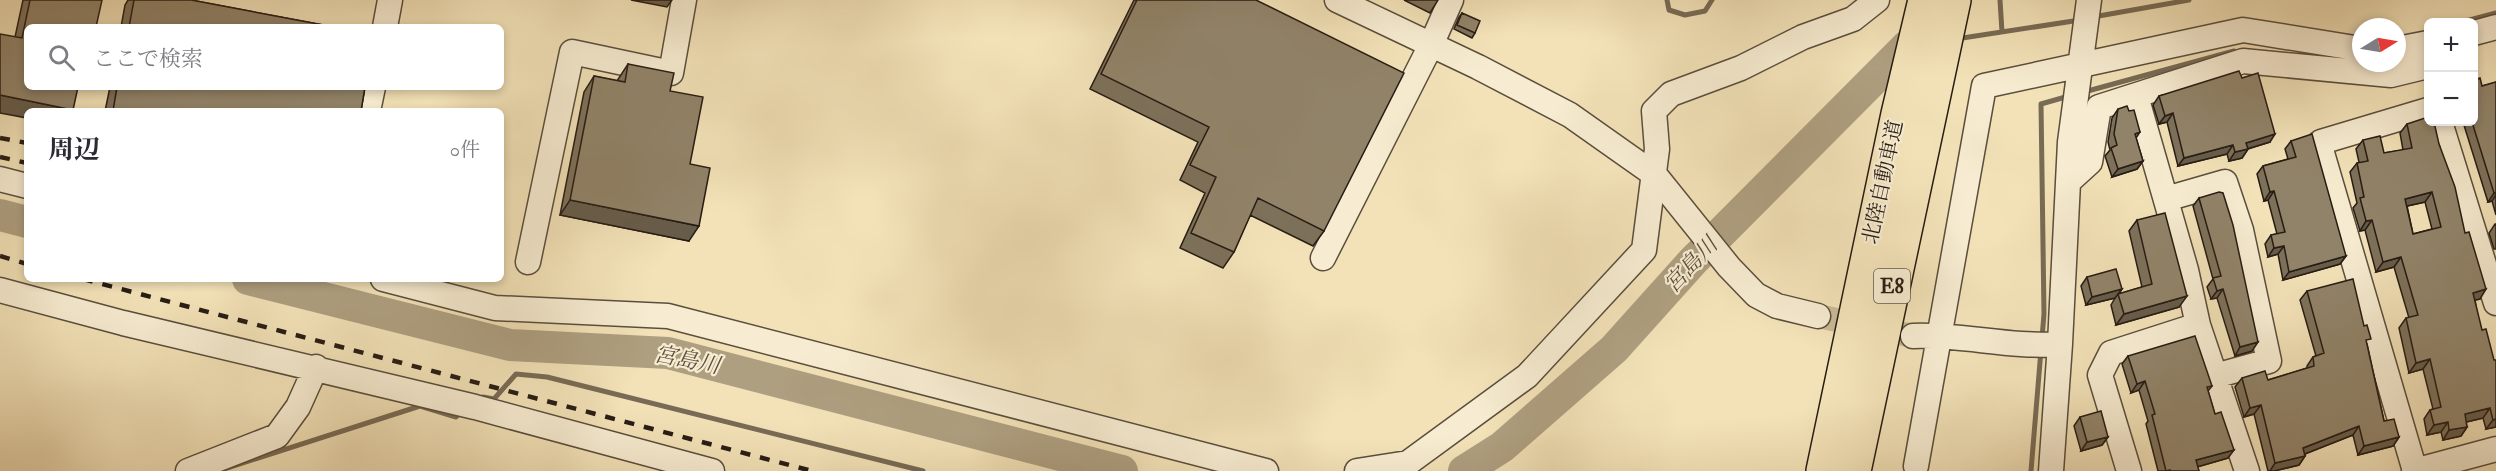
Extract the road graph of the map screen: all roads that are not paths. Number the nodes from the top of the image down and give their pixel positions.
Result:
1 (390, 0) edge
2 (684, 0) edge
3 (1337, 0) edge
4 (1451, 0) edge
5 (1877, 0) edge
6 (1925, 0) edge
7 (1954, 0) edge
8 (2089, 0) edge
9 (386, 24) edge
10 (2496, 27) edge
11 (2478, 32) edge
12 (1431, 45) junction
13 (2352, 48) edge
14 (2406, 50) edge
15 (2424, 55) edge
16 (2424, 58) edge
17 (2080, 66) junction
18 (372, 90) edge
19 (2136, 96) junction
20 (369, 108) edge
21 (2424, 111) edge
22 (2441, 126) edge
23 (1655, 175) junction
24 (0, 179) edge
25 (2068, 182) junction
26 (24, 185) edge
27 (2166, 198) junction
28 (1323, 258) dead end
29 (528, 262) dead end
30 (395, 282) edge
31 (0, 290) edge
32 (2496, 303) edge
33 (1818, 316) tunnel mouth
34 (2198, 325) junction
35 (1941, 335) junction
36 (1913, 336) tunnel mouth
37 (2060, 344) junction
38 (316, 367) junction
39 (2215, 376) junction
40 (2496, 449) edge
41 (650, 464) edge
42 (1916, 466) dead end
43 (188, 471) edge
44 (712, 471) edge
45 (1266, 471) edge
46 (1357, 471) edge
47 (1823, 471) edge
48 (1854, 471) edge
49 (2050, 471) edge
50 (2129, 471) edge
51 (2247, 471) edge
52 (2414, 471) edge

1 - 9 street
2 - 29 street
3 - 12 street
4 - 12 street
5 - 23 street
6 - 47 highway, 北陸自動車道 / E8
7 - 48 highway, 北陸自動車道 / E8
8 - 17 street
10 - 11 street
12 - 23 street
12 - 28 street
13 - 17 street
14 - 15 street
16 - 19 street
17 - 25 street
17 - 35 street
18 - 20 street
19 - 25 street
19 - 27 street
21 - 52 street
22 - 32 street
23 - 33 street
23 - 46 street
24 - 26 street
25 - 37 street
27 - 34 street
27 - 39 street
30 - 45 street
31 - 38 street
34 - 39 street
34 - 50 street
35 - 36 street
35 - 37 street
35 - 42 street
37 - 49 street
38 - 41 street
38 - 43 street
39 - 51 street
40 - 52 street
41 - 44 street

